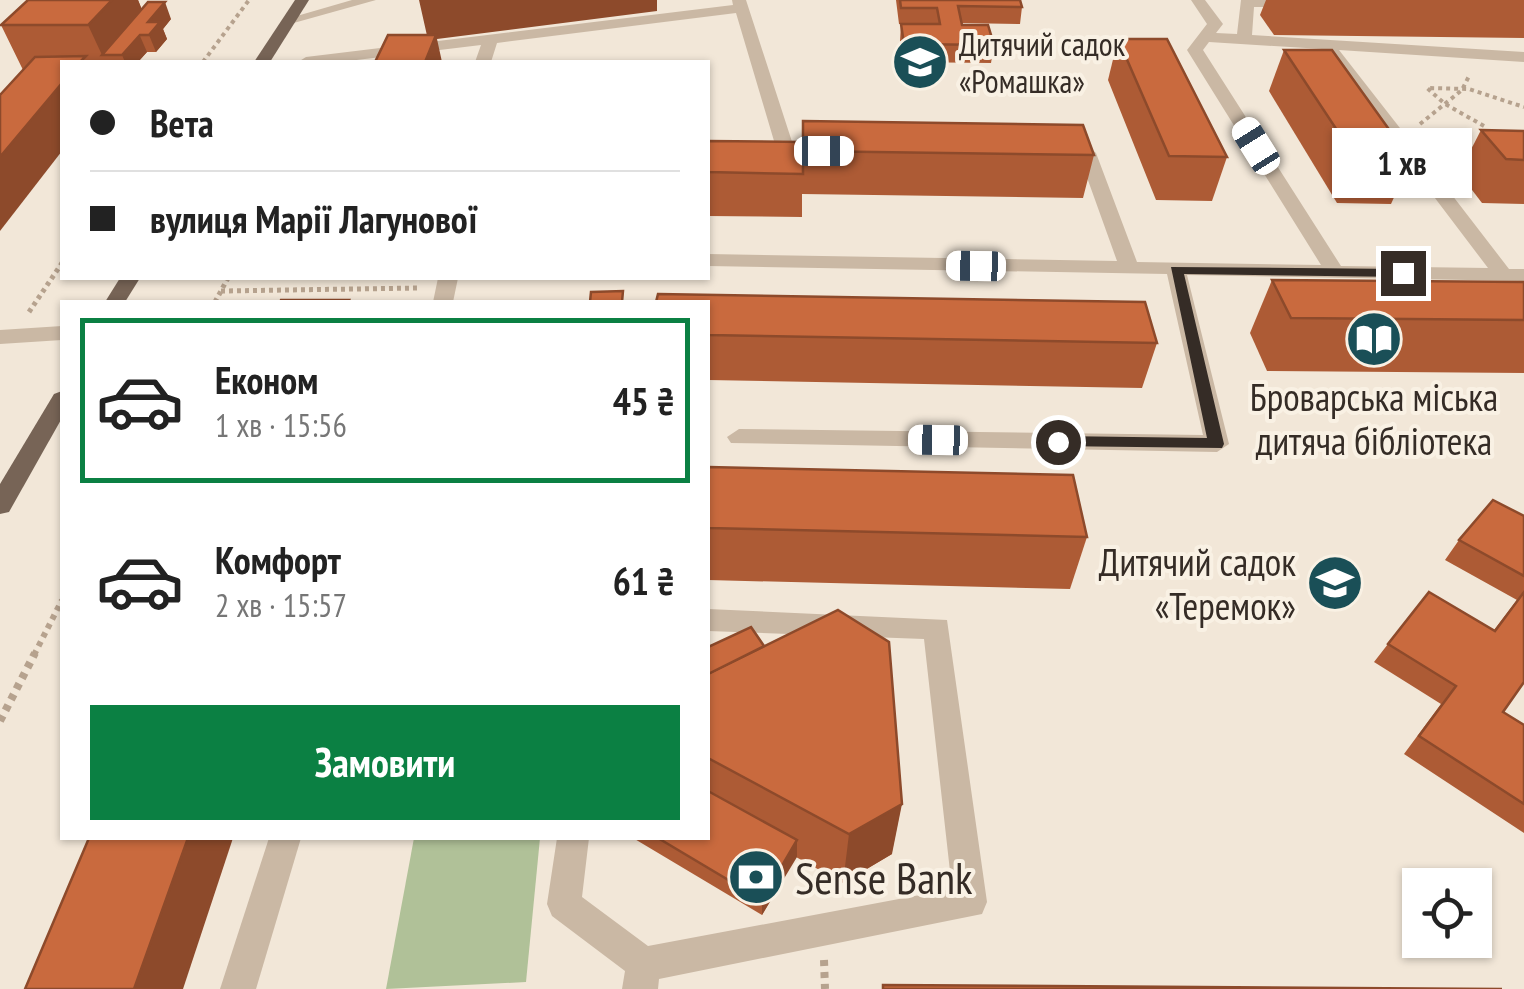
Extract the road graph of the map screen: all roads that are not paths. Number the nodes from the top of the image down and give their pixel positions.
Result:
1 (302, 0) edge
2 (369, 0) edge
3 (1198, 0) edge
4 (1306, 3) dead end
5 (740, 4) edge
6 (290, 20) junction
7 (491, 37) junction
8 (1204, 37) junction
9 (1244, 39) junction
10 (1328, 46) junction
11 (1524, 57) edge
12 (263, 60) edge
13 (321, 60) edge
14 (484, 60) edge
15 (1406, 144) junction
16 (786, 151) edge
17 (1524, 152) edge
18 (1050, 153) edge
19 (710, 260) edge
20 (1130, 270) junction
21 (1176, 270) junction
22 (1336, 272) junction
23 (1518, 276) edge
24 (60, 333) edge
25 (0, 336) edge
26 (60, 403) edge
27 (739, 438) dead end
28 (0, 505) edge
29 (710, 620) edge
30 (284, 840) edge
31 (573, 840) edge
32 (642, 976) edge
33 (238, 989) edge

1 - 6 main road
2 - 6 street
3 - 8 street
4 - 9 street
5 - 7 street
5 - 16 street
6 - 12 main road
7 - 13 street
7 - 14 street
8 - 9 street
8 - 22 street
9 - 10 street
10 - 11 street
10 - 15 street
15 - 17 street
15 - 23 street
18 - 20 street
19 - 20 street
20 - 21 street
21 - 22 street
21 - 27 street
22 - 23 street
24 - 25 street
26 - 28 main road
29 - 32 street
30 - 33 street
31 - 32 street

